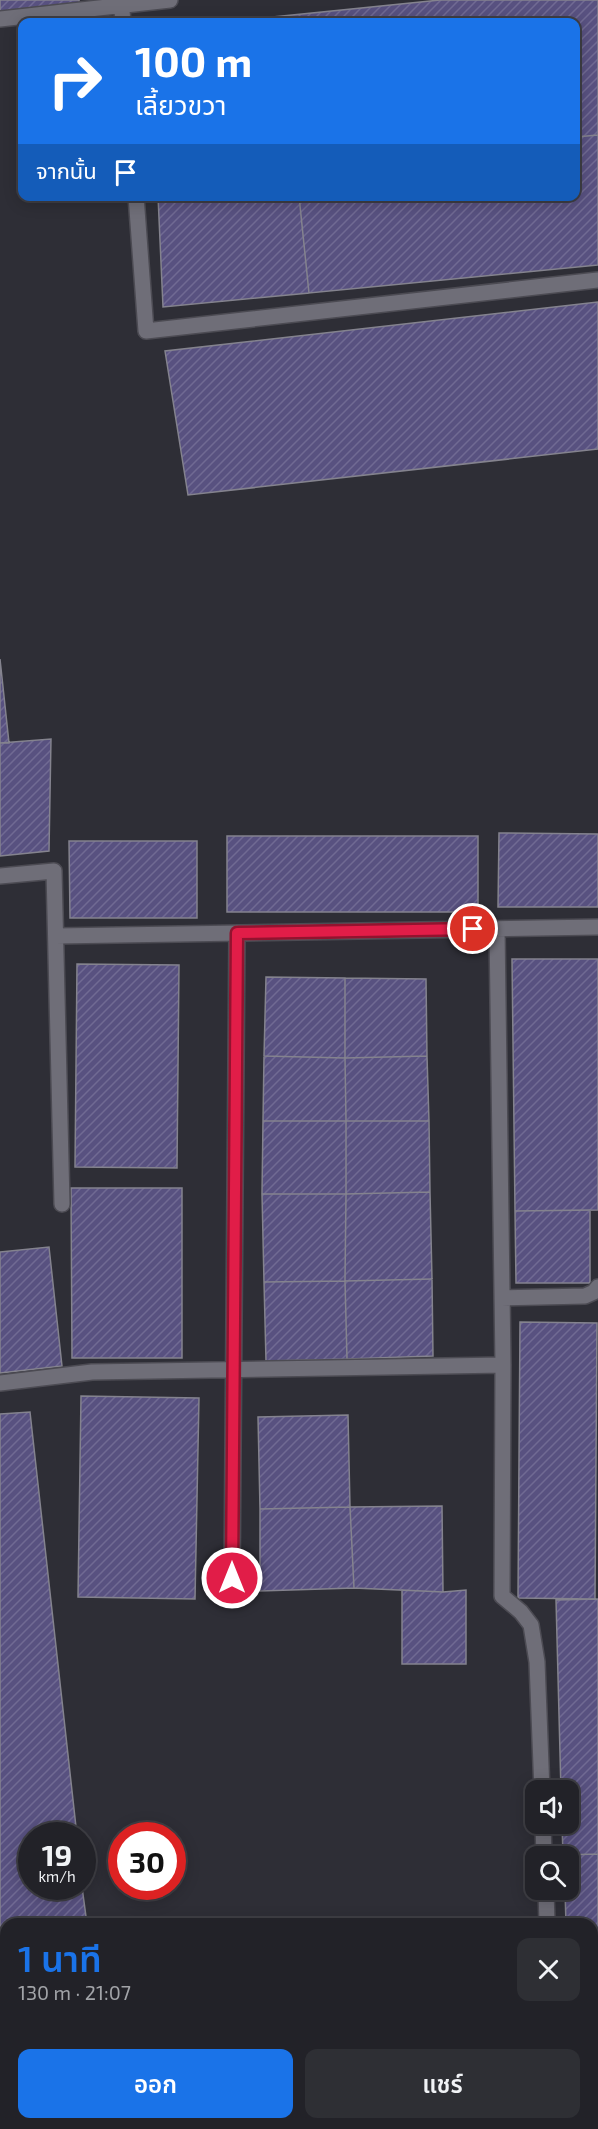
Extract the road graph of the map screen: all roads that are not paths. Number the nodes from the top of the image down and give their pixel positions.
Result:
1 (170, 0) edge
2 (121, 3) edge
3 (123, 18) edge
4 (0, 19) edge
5 (136, 201) edge
6 (598, 280) edge
7 (0, 876) edge
8 (598, 927) edge
9 (496, 929) junction
10 (237, 933) junction
11 (56, 936) junction
12 (62, 1204) dead end
13 (598, 1287) edge
14 (502, 1298) junction
15 (503, 1365) junction
16 (234, 1370) junction
17 (0, 1383) edge
18 (232, 1578) dead end
19 (542, 1780) edge
20 (546, 1900) edge
21 (547, 1918) edge

1 - 2 street
2 - 3 street
2 - 4 street
5 - 6 street
7 - 11 street
8 - 9 street
9 - 10 street
9 - 14 street
10 - 11 street
10 - 16 street
11 - 12 street
13 - 14 street
14 - 15 street
15 - 16 street
15 - 19 street
16 - 17 street
16 - 18 street
20 - 21 street

